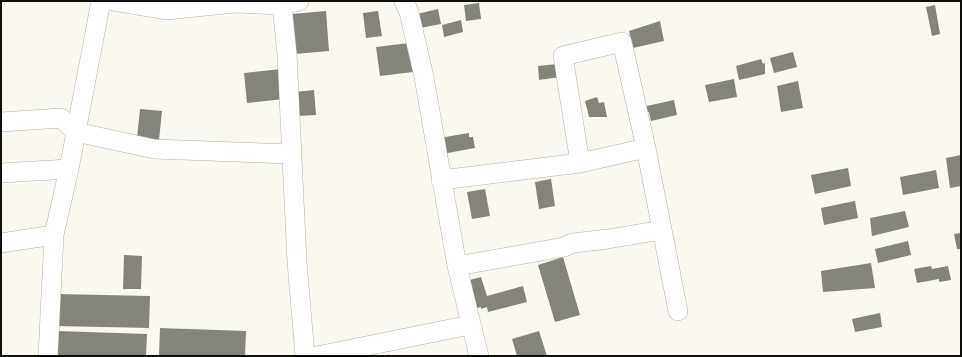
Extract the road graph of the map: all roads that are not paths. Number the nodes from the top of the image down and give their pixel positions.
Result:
1 (100, 1) edge
2 (112, 1) edge
3 (404, 1) edge
4 (235, 2) edge
5 (290, 3) edge
6 (1, 122) edge
7 (76, 132) junction
8 (646, 148) junction
9 (291, 154) junction
10 (580, 163) junction
11 (69, 169) junction
12 (1, 173) edge
13 (441, 180) junction
14 (662, 230) junction
15 (54, 235) junction
16 (1, 242) edge
17 (457, 266) junction
18 (678, 310) dead end
19 (470, 325) junction
20 (48, 356) edge
21 (305, 356) edge
22 (317, 356) edge
23 (479, 356) edge

1 - 7 street
2 - 4 street
3 - 13 street
4 - 5 street
5 - 9 street
6 - 7 street
7 - 9 street
7 - 11 street
8 - 10 street
8 - 10 street
8 - 14 street
9 - 21 street
10 - 13 street
11 - 12 street
11 - 15 street
13 - 17 street
14 - 17 street
14 - 18 street
15 - 16 street
15 - 20 street
17 - 19 street
19 - 22 street
19 - 23 street

